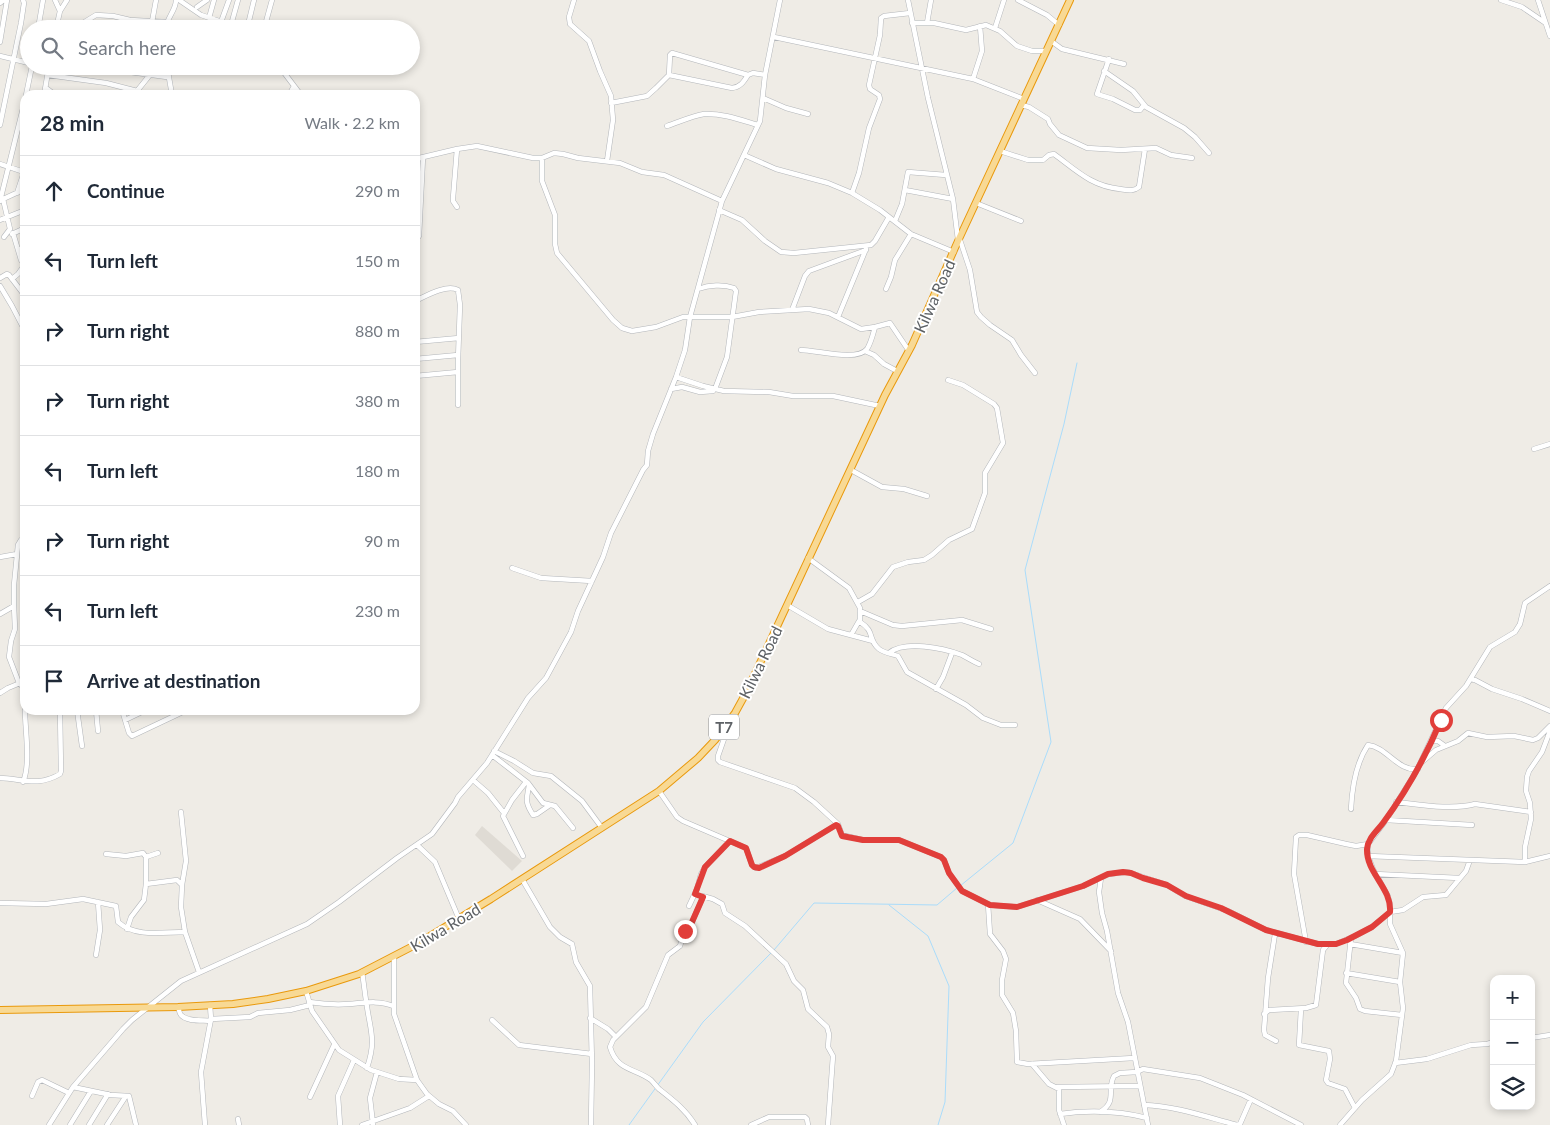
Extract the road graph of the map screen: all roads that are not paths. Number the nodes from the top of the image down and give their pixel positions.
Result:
1 (6, 0) edge
2 (43, 0) edge
3 (55, 0) edge
4 (67, 0) edge
5 (156, 0) edge
6 (178, 0) edge
7 (199, 0) edge
8 (207, 0) edge
9 (214, 0) edge
10 (229, 0) edge
11 (238, 0) edge
12 (254, 0) edge
13 (272, 0) edge
14 (574, 0) edge
15 (780, 0) edge
16 (908, 0) edge
17 (931, 0) edge
18 (1004, 0) edge
19 (1018, 0) edge
20 (1070, 0) edge
21 (1501, 0) edge
22 (1538, 0) edge
23 (25, 1) edge
24 (0, 3) edge
25 (197, 10) junction
26 (60, 11) junction
27 (910, 13) junction
28 (209, 18) junction
29 (21, 20) edge
30 (40, 20) edge
31 (58, 20) edge
32 (88, 20) edge
33 (136, 20) edge
34 (152, 20) edge
35 (167, 20) edge
36 (215, 20) edge
37 (222, 20) edge
38 (234, 20) edge
39 (249, 20) edge
40 (266, 20) edge
41 (1544, 22) junction
42 (912, 23) junction
43 (927, 23) junction
44 (1059, 25) junction
45 (980, 26) junction
46 (20, 27) edge
47 (995, 28) junction
48 (1550, 36) edge
49 (774, 37) junction
50 (1051, 41) junction
51 (0, 42) edge
52 (1046, 52) junction
53 (0, 56) edge
54 (875, 58) junction
55 (14, 59) junction
56 (1109, 59) junction
57 (20, 61) edge
58 (1124, 64) dead end
59 (922, 69) junction
60 (1104, 71) junction
61 (748, 74) junction
62 (30, 75) edge
63 (150, 75) edge
64 (156, 75) edge
65 (286, 75) edge
66 (668, 75) junction
67 (766, 75) junction
68 (48, 76) joint
69 (167, 77) joint
70 (973, 80) junction
71 (294, 86) junction
72 (46, 88) joint
73 (27, 90) edge
74 (49, 90) edge
75 (126, 90) edge
76 (138, 90) edge
77 (171, 90) edge
78 (292, 90) edge
79 (297, 90) edge
80 (763, 98) junction
81 (611, 102) junction
82 (1023, 102) junction
83 (1144, 105) junction
84 (808, 114) dead end
85 (20, 121) edge
86 (0, 125) edge
87 (758, 125) junction
88 (667, 126) dead end
89 (457, 149) junction
90 (1145, 149) junction
91 (1000, 151) junction
92 (1209, 153) dead end
93 (744, 155) junction
94 (423, 157) junction
95 (420, 158) edge
96 (542, 158) junction
97 (1192, 158) dead end
98 (607, 161) junction
99 (0, 164) edge
100 (9, 166) junction
101 (20, 169) edge
102 (946, 175) junction
103 (20, 184) edge
104 (905, 190) junction
105 (20, 192) edge
106 (17, 193) junction
107 (852, 193) junction
108 (952, 198) junction
109 (1, 200) edge
110 (722, 201) junction
111 (976, 203) junction
112 (457, 207) dead end
113 (719, 210) junction
114 (20, 212) edge
115 (420, 216) edge
116 (8, 217) junction
117 (890, 217) junction
118 (0, 220) edge
119 (895, 221) junction
120 (1021, 221) dead end
121 (20, 230) edge
122 (13, 233) junction
123 (911, 234) junction
124 (2, 238) edge
125 (959, 239) junction
126 (871, 245) junction
127 (18, 250) joint
128 (866, 250) junction
129 (954, 252) junction
130 (20, 255) edge
131 (20, 271) edge
132 (0, 278) edge
133 (12, 279) junction
134 (0, 286) edge
135 (20, 288) edge
136 (698, 289) junction
137 (886, 289) dead end
138 (420, 299) edge
139 (792, 310) junction
140 (690, 317) junction
141 (732, 317) junction
142 (838, 317) junction
143 (20, 321) edge
144 (875, 327) junction
145 (459, 338) junction
146 (420, 342) edge
147 (801, 350) dead end
148 (865, 351) junction
149 (909, 351) junction
150 (458, 355) junction
151 (420, 359) edge
152 (897, 371) junction
153 (458, 372) junction
154 (1035, 373) dead end
155 (420, 376) edge
156 (676, 377) junction
157 (948, 380) dead end
158 (671, 389) junction
159 (715, 389) junction
160 (734, 392) junction
161 (458, 405) dead end
162 (880, 406) junction
163 (1550, 444) edge
164 (1534, 449) dead end
165 (851, 470) junction
166 (927, 496) dead end
167 (20, 542) edge
168 (18, 554) junction
169 (0, 557) edge
170 (808, 558) junction
171 (512, 568) dead end
172 (592, 582) junction
173 (1550, 586) edge
174 (858, 602) junction
175 (14, 605) junction
176 (787, 605) junction
177 (860, 611) junction
178 (0, 614) edge
179 (859, 621) junction
180 (991, 628) dead end
181 (851, 635) junction
182 (873, 641) junction
183 (952, 652) junction
184 (889, 653) junction
185 (979, 664) dead end
186 (1471, 679) junction
187 (19, 683) joint
188 (936, 689) junction
189 (0, 693) edge
190 (1550, 711) edge
191 (26, 715) edge
192 (60, 715) edge
193 (78, 715) edge
194 (96, 715) edge
195 (124, 715) edge
196 (136, 715) edge
197 (176, 715) edge
198 (125, 720) junction
199 (1015, 724) dead end
200 (1550, 726) edge
201 (1550, 731) edge
202 (98, 732) dead end
203 (720, 732) junction
204 (1432, 741) junction
205 (82, 746) dead end
206 (1445, 746) junction
207 (493, 753) junction
208 (1421, 762) junction
209 (1418, 768) junction
210 (0, 778) edge
211 (473, 780) junction
212 (23, 782) junction
213 (527, 784) junction
214 (659, 791) junction
215 (1396, 802) junction
216 (550, 805) junction
217 (1351, 809) dead end
218 (181, 812) dead end
219 (1531, 812) junction
220 (504, 813) junction
221 (1386, 820) junction
222 (1472, 825) dead end
223 (838, 826) junction
224 (573, 828) dead end
225 (602, 828) junction
226 (730, 841) junction
227 (1368, 844) junction
228 (417, 845) junction
229 (158, 853) dead end
230 (106, 854) dead end
231 (523, 856) dead end
232 (1368, 856) junction
233 (1550, 856) edge
234 (146, 857) junction
235 (1470, 860) junction
236 (1525, 862) junction
237 (1376, 874) junction
238 (1101, 878) junction
239 (1459, 878) junction
240 (522, 879) junction
241 (146, 884) junction
242 (182, 885) junction
243 (695, 894) junction
244 (703, 897) junction
245 (1038, 900) junction
246 (98, 902) junction
247 (0, 903) edge
248 (988, 904) junction
249 (689, 906) dead end
250 (1390, 912) junction
251 (459, 919) junction
252 (127, 929) junction
253 (185, 932) junction
254 (1275, 934) junction
255 (1351, 938) junction
256 (1306, 942) junction
257 (1328, 944) junction
258 (1350, 944) junction
259 (1111, 951) junction
260 (1403, 953) junction
261 (96, 955) dead end
262 (394, 958) junction
263 (199, 972) junction
264 (362, 972) junction
265 (1346, 973) junction
266 (1400, 982) junction
267 (306, 991) junction
268 (366, 1002) junction
269 (309, 1004) junction
270 (210, 1005) junction
271 (148, 1006) junction
272 (393, 1006) junction
273 (178, 1007) junction
274 (1301, 1009) junction
275 (0, 1010) edge
276 (1264, 1014) junction
277 (1402, 1015) junction
278 (590, 1018) junction
279 (211, 1020) junction
280 (492, 1020) dead end
281 (1550, 1035) edge
282 (616, 1037) junction
283 (1535, 1037) edge
284 (1276, 1040) dead end
285 (1490, 1043) edge
286 (334, 1045) junction
287 (592, 1054) junction
288 (1134, 1058) junction
289 (354, 1060) junction
290 (1395, 1063) junction
291 (1032, 1064) junction
292 (366, 1068) junction
293 (377, 1072) junction
294 (1137, 1072) junction
295 (417, 1080) junction
296 (1111, 1086) junction
297 (1140, 1086) junction
298 (73, 1087) junction
299 (1057, 1087) junction
300 (91, 1091) junction
301 (69, 1093) junction
302 (108, 1094) junction
303 (32, 1096) dead end
304 (126, 1096) junction
305 (429, 1096) junction
306 (310, 1097) dead end
307 (1251, 1099) junction
308 (1144, 1105) junction
309 (1355, 1108) junction
310 (1100, 1112) junction
311 (1060, 1114) junction
312 (1147, 1118) junction
313 (238, 1119) dead end
314 (136, 1123) edge
315 (373, 1124) edge
316 (49, 1125) edge
317 (70, 1125) edge
318 (89, 1125) edge
319 (107, 1125) edge
320 (132, 1125) edge
321 (205, 1125) edge
322 (239, 1125) edge
323 (340, 1125) edge
324 (362, 1125) edge
325 (466, 1125) edge
326 (591, 1125) edge
327 (695, 1125) edge
328 (751, 1125) edge
329 (808, 1125) edge
330 (828, 1125) edge
331 (1064, 1125) edge
332 (1148, 1125) edge
333 (1237, 1125) edge
334 (1301, 1125) edge
335 (1340, 1125) edge

1 - 24 street
1 - 51 street
2 - 30 street
3 - 26 street
4 - 26 street
5 - 34 street
6 - 25 street
6 - 35 street
7 - 25 street
8 - 25 street
9 - 28 street
10 - 37 street
11 - 38 street
12 - 39 street
13 - 40 street
14 - 81 street
15 - 49 street
16 - 27 street
17 - 43 street
18 - 47 street
19 - 44 street
20 - 44 highway, Kilwa Road / T7
21 - 41 street
22 - 41 street
23 - 29 street
25 - 28 street
26 - 31 street
27 - 42 street
27 - 54 street
28 - 36 street
32 - 33 street
41 - 48 street
42 - 43 street
42 - 59 street
43 - 45 street
44 - 50 highway, Kilwa Road / T7
45 - 47 street
45 - 70 street
46 - 55 street
47 - 52 street
49 - 54 street
49 - 67 street
50 - 52 highway, Kilwa Road / T7
50 - 56 street
52 - 82 highway, Kilwa Road / T7
53 - 55 street
54 - 59 street
54 - 107 street
55 - 57 street
55 - 86 street
56 - 58 street
56 - 60 street
59 - 70 street
59 - 102 street
60 - 83 street
60 - 83 street
61 - 66 street
61 - 66 street
61 - 67 street
62 - 73 street
63 - 76 street
64 - 69 street
65 - 71 street
66 - 81 street
67 - 80 street
68 - 72 street
68 - 75 street
69 - 77 street
70 - 82 street
71 - 78 street
71 - 79 street
72 - 74 street
80 - 84 street
80 - 87 street
81 - 98 street
82 - 90 street
82 - 91 highway, Kilwa Road / T7
83 - 92 street
85 - 100 street
87 - 88 street
87 - 93 street
89 - 94 street
89 - 96 street
89 - 112 street
90 - 91 street
90 - 97 street
91 - 111 highway, Kilwa Road / T7
93 - 107 street
93 - 110 street
94 - 95 street
94 - 115 street
96 - 98 street
96 - 140 street
98 - 110 street
99 - 100 street
100 - 101 street
100 - 109 street
102 - 104 street
102 - 108 street
103 - 106 street
104 - 108 street
104 - 119 street
105 - 106 street
106 - 109 street
107 - 117 street
108 - 125 street
109 - 116 street
110 - 113 street
111 - 120 street
111 - 125 highway, Kilwa Road / T7
113 - 126 street
113 - 136 street
114 - 116 street
116 - 118 street
116 - 124 street
117 - 119 street
117 - 126 street
119 - 123 street
121 - 122 street
122 - 124 street
122 - 127 street
123 - 129 street
123 - 137 street
125 - 129 highway, Kilwa Road / T7
125 - 154 street
126 - 128 street
127 - 130 street
128 - 139 street
128 - 142 street
129 - 149 highway, Kilwa Road / T7
131 - 133 street
132 - 133 street
133 - 135 street
134 - 143 street
136 - 140 street
136 - 141 street
138 - 145 street
139 - 141 street
139 - 142 street
140 - 141 street
140 - 156 street
141 - 159 street
142 - 144 street
144 - 148 street
144 - 149 street
145 - 146 street
145 - 150 street
147 - 148 street
148 - 152 street
149 - 152 highway, Kilwa Road / T7
150 - 151 street
150 - 153 street
152 - 162 highway, Kilwa Road / T7
153 - 155 street
153 - 161 street
156 - 158 street
156 - 159 street
157 - 174 street
158 - 160 street
158 - 172 street
159 - 160 street
160 - 162 street
162 - 165 highway, Kilwa Road / T7
163 - 164 street
165 - 166 street
165 - 170 highway, Kilwa Road / T7
167 - 168 street
168 - 169 street
168 - 175 street
170 - 174 street
170 - 176 highway, Kilwa Road / T7
171 - 172 street
172 - 207 street
173 - 186 street
174 - 177 street
175 - 178 street
175 - 187 street
176 - 181 street
176 - 203 highway, Kilwa Road / T7
177 - 179 street
177 - 180 street
179 - 181 street
179 - 182 street
181 - 182 street
182 - 184 street
183 - 184 street
183 - 185 street
183 - 188 street
184 - 188 street
186 - 190 street
186 - 204 street
187 - 189 street
188 - 199 street
191 - 212 street
192 - 212 street
193 - 205 street
194 - 202 street
195 - 198 street
196 - 198 street
197 - 198 street
200 - 206 street
201 - 219 street
203 - 214 highway, Kilwa Road / T7
203 - 223 street
204 - 206 street
204 - 208 street
206 - 208 street
207 - 211 street
207 - 213 street
207 - 225 street
208 - 209 street
209 - 215 street
209 - 217 street
210 - 212 street
211 - 220 street
211 - 228 street
213 - 216 street
213 - 216 street
213 - 220 street
214 - 225 highway, Kilwa Road / T7
214 - 226 street
215 - 219 street
215 - 221 street
216 - 224 street
218 - 242 street
219 - 236 street
220 - 231 street
221 - 222 street
221 - 227 street
223 - 226 street
223 - 248 street
225 - 240 highway, Kilwa Road / T7
226 - 243 street
227 - 232 street
227 - 256 street
228 - 251 street
228 - 263 street
229 - 234 street
230 - 234 street
232 - 235 street
232 - 237 street
233 - 236 street
234 - 241 street
235 - 236 street
235 - 239 street
237 - 239 street
237 - 250 street
238 - 245 street
238 - 254 street
238 - 259 street
239 - 250 street
240 - 251 highway, Kilwa Road / T7
240 - 278 street
241 - 242 street
241 - 252 street
242 - 253 street
243 - 244 street
243 - 249 street
244 - 282 street
244 - 330 street
245 - 248 street
245 - 259 street
246 - 247 street
246 - 252 street
246 - 261 street
248 - 291 street
250 - 255 street
250 - 260 street
251 - 262 highway, Kilwa Road / T7
252 - 253 street
253 - 263 street
254 - 256 street
254 - 276 street
255 - 257 street
255 - 258 street
256 - 257 street
257 - 274 street
258 - 260 street
258 - 265 street
259 - 288 street
260 - 266 street
262 - 264 highway, Kilwa Road / T7
262 - 272 street
263 - 271 street
264 - 267 highway, Kilwa Road / T7
264 - 268 street
265 - 266 street
265 - 277 street
266 - 277 street
267 - 269 street
267 - 270 highway, Kilwa Road / T7
268 - 269 street
268 - 272 street
268 - 292 street
269 - 279 street
269 - 286 street
270 - 273 highway, Kilwa Road / T7
270 - 279 street
271 - 273 highway, Kilwa Road / T7
271 - 275 highway, Kilwa Road / T7
271 - 298 street
272 - 295 street
273 - 279 street
274 - 276 street
274 - 309 street
276 - 284 street
277 - 290 street
278 - 282 street
278 - 287 street
279 - 321 street
280 - 287 street
281 - 283 street
282 - 327 street
285 - 290 street
286 - 289 street
286 - 306 street
287 - 326 street
288 - 291 street
288 - 294 street
289 - 292 street
289 - 323 street
290 - 309 street
291 - 299 street
292 - 293 street
293 - 295 street
293 - 315 street
294 - 296 street
294 - 297 street
294 - 307 street
295 - 305 street
296 - 297 street
296 - 299 street
296 - 310 street
297 - 308 street
298 - 300 street
298 - 301 street
299 - 311 street
300 - 302 street
300 - 317 street
301 - 303 street
301 - 316 street
302 - 304 street
302 - 318 street
304 - 314 street
304 - 319 street
305 - 315 street
305 - 325 street
307 - 333 street
307 - 334 street
308 - 312 street
308 - 333 street
309 - 335 street
310 - 311 street
310 - 312 street
311 - 331 street
312 - 332 street
313 - 322 street
314 - 320 street
315 - 324 street
328 - 329 street

